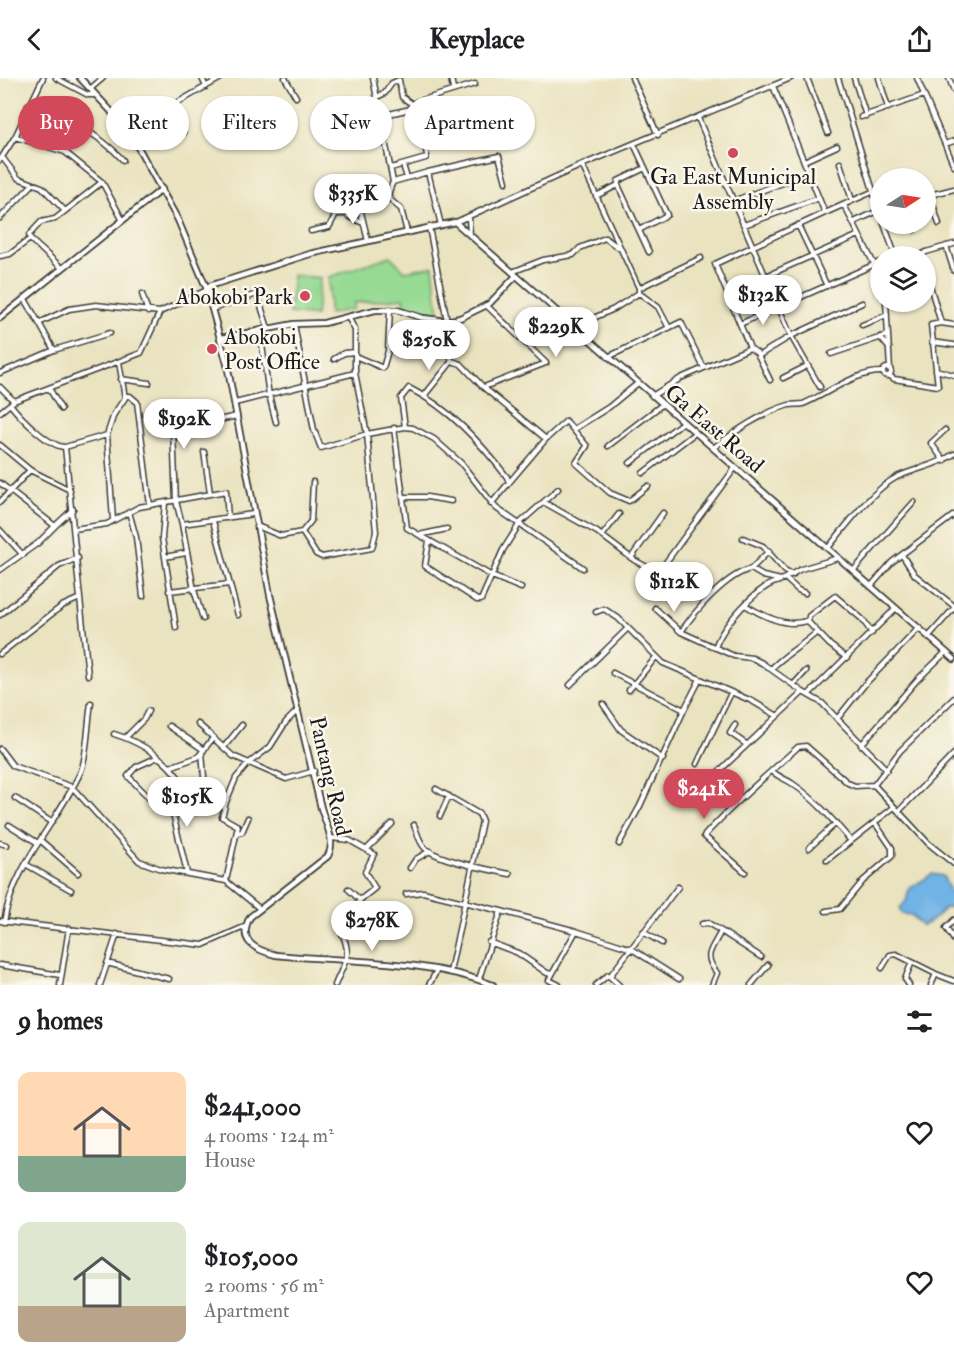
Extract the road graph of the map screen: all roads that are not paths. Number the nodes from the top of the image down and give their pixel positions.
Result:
1 (43, 78) edge
2 (56, 78) edge
3 (80, 78) edge
4 (103, 78) edge
5 (202, 78) edge
6 (220, 78) edge
7 (285, 78) edge
8 (373, 78) edge
9 (451, 78) edge
10 (632, 78) edge
11 (791, 78) edge
12 (807, 78) edge
13 (838, 78) edge
14 (854, 78) edge
15 (879, 78) edge
16 (917, 78) edge
17 (949, 78) edge
18 (475, 84) dead end
19 (773, 86) junction
20 (206, 87) junction
21 (90, 89) junction
22 (453, 90) junction
23 (954, 91) edge
24 (94, 95) junction
25 (924, 95) junction
26 (33, 96) edge
27 (189, 96) edge
28 (295, 96) edge
29 (377, 96) edge
30 (379, 96) edge
31 (433, 96) edge
32 (404, 99) edge
33 (106, 108) edge
34 (888, 108) junction
35 (698, 118) junction
36 (18, 130) edge
37 (828, 134) dead end
38 (94, 135) edge
39 (658, 135) junction
40 (15, 137) junction
41 (954, 141) edge
42 (634, 144) junction
43 (945, 144) junction
44 (837, 146) dead end
45 (138, 150) edge
46 (387, 150) edge
47 (425, 150) edge
48 (1, 158) edge
49 (123, 160) dead end
50 (804, 161) junction
51 (840, 163) dead end
52 (403, 165) junction
53 (582, 165) junction
54 (954, 166) edge
55 (391, 168) junction
56 (645, 168) junction
57 (428, 172) junction
58 (810, 173) junction
59 (407, 178) junction
60 (102, 182) junction
61 (393, 182) junction
62 (506, 182) dead end
63 (33, 184) junction
64 (618, 185) junction
65 (870, 185) edge
66 (162, 189) junction
67 (954, 189) edge
68 (870, 193) edge
69 (936, 194) edge
70 (596, 196) junction
71 (386, 197) junction
72 (819, 198) junction
73 (852, 200) junction
74 (733, 201) junction
75 (359, 204) junction
76 (844, 205) junction
77 (350, 206) junction
78 (65, 211) junction
79 (825, 213) junction
80 (348, 214) junction
81 (870, 215) edge
82 (936, 216) edge
83 (0, 218) edge
84 (469, 218) junction
85 (122, 219) junction
86 (454, 222) junction
87 (854, 222) junction
88 (363, 223) junction
89 (609, 224) junction
90 (939, 224) dead end
91 (441, 225) junction
92 (744, 225) junction
93 (798, 225) junction
94 (429, 227) junction
95 (639, 230) junction
96 (311, 231) dead end
97 (407, 232) junction
98 (859, 235) junction
99 (470, 236) junction
100 (606, 238) junction
101 (30, 239) junction
102 (368, 241) junction
103 (754, 244) junction
104 (954, 244) edge
105 (946, 246) junction
106 (936, 249) edge
107 (621, 250) junction
108 (649, 252) dead end
109 (0, 256) edge
110 (812, 256) junction
111 (870, 256) edge
112 (701, 258) dead end
113 (870, 267) edge
114 (62, 268) junction
115 (954, 271) edge
116 (510, 272) junction
117 (764, 277) junction
118 (515, 278) junction
119 (827, 286) junction
120 (206, 289) junction
121 (639, 291) junction
122 (142, 294) dead end
123 (24, 299) junction
124 (862, 303) dead end
125 (486, 305) junction
126 (778, 307) junction
127 (936, 308) edge
128 (212, 309) junction
129 (390, 309) junction
130 (148, 312) junction
131 (160, 312) junction
132 (887, 312) edge
133 (887, 315) junction
134 (1, 316) edge
135 (348, 317) junction
136 (435, 320) junction
137 (447, 321) junction
138 (39, 323) junction
139 (940, 323) junction
140 (294, 324) junction
141 (740, 324) junction
142 (862, 325) dead end
143 (954, 325) edge
144 (573, 327) junction
145 (268, 328) junction
146 (669, 328) junction
147 (260, 330) junction
148 (110, 333) dead end
149 (428, 334) junction
150 (888, 335) junction
151 (791, 336) junction
152 (880, 337) junction
153 (221, 338) junction
154 (932, 342) junction
155 (954, 345) edge
156 (415, 347) dead end
157 (750, 348) junction
158 (54, 350) junction
159 (890, 350) junction
160 (355, 354) junction
161 (831, 354) dead end
162 (758, 356) junction
163 (607, 357) junction
164 (334, 359) dead end
165 (452, 361) junction
166 (118, 362) junction
167 (807, 366) junction
168 (704, 368) junction
169 (890, 369) junction
170 (936, 370) junction
171 (883, 372) junction
172 (0, 373) edge
173 (355, 373) junction
174 (945, 373) junction
175 (954, 375) edge
176 (890, 376) junction
177 (783, 378) dead end
178 (121, 379) junction
179 (770, 380) dead end
180 (938, 381) junction
181 (149, 383) dead end
182 (638, 383) junction
183 (0, 387) edge
184 (306, 387) junction
185 (483, 387) junction
186 (820, 387) dead end
187 (49, 388) junction
188 (125, 396) junction
189 (269, 396) junction
190 (424, 396) junction
191 (652, 396) junction
192 (12, 403) junction
193 (235, 403) junction
194 (663, 404) junction
195 (61, 409) dead end
196 (0, 412) edge
197 (237, 416) junction
198 (276, 422) dead end
199 (683, 422) junction
200 (405, 427) junction
201 (394, 428) junction
202 (574, 429) junction
203 (945, 430) dead end
204 (695, 433) junction
205 (367, 434) junction
206 (107, 435) junction
207 (546, 439) junction
208 (0, 445) edge
209 (608, 446) dead end
210 (64, 447) junction
211 (713, 448) junction
212 (204, 452) dead end
213 (954, 454) edge
214 (944, 461) junction
215 (630, 463) dead end
216 (735, 468) junction
217 (30, 470) junction
218 (643, 473) dead end
219 (313, 482) dead end
220 (0, 483) edge
221 (510, 484) junction
222 (648, 486) dead end
223 (558, 489) dead end
224 (71, 490) junction
225 (11, 491) junction
226 (210, 493) junction
227 (403, 497) junction
228 (176, 501) junction
229 (451, 501) dead end
230 (0, 502) edge
231 (914, 502) dead end
232 (165, 503) junction
233 (545, 503) junction
234 (491, 504) junction
235 (150, 505) junction
236 (73, 509) junction
237 (129, 512) junction
238 (663, 513) dead end
239 (253, 514) junction
240 (619, 514) dead end
241 (954, 515) edge
242 (228, 518) junction
243 (113, 520) junction
244 (213, 521) junction
245 (182, 524) junction
246 (520, 524) junction
247 (55, 526) junction
248 (256, 526) junction
249 (75, 529) junction
250 (447, 529) dead end
251 (0, 530) edge
252 (302, 532) junction
253 (418, 536) junction
254 (602, 536) junction
255 (743, 538) dead end
256 (429, 541) junction
257 (828, 548) junction
258 (769, 551) junction
259 (186, 553) junction
260 (23, 555) junction
261 (902, 555) junction
262 (78, 558) junction
263 (165, 558) junction
264 (630, 558) junction
265 (838, 558) junction
266 (583, 568) dead end
267 (751, 569) junction
268 (0, 570) edge
269 (853, 571) junction
270 (794, 574) junction
271 (492, 576) junction
272 (786, 579) junction
273 (778, 581) junction
274 (230, 584) junction
275 (871, 586) junction
276 (194, 587) junction
277 (521, 588) dead end
278 (169, 591) junction
279 (805, 593) dead end
280 (144, 596) dead end
281 (80, 598) junction
282 (745, 605) junction
283 (896, 607) junction
284 (954, 607) edge
285 (655, 608) dead end
286 (596, 612) dead end
287 (0, 615) edge
288 (238, 615) dead end
289 (203, 619) dead end
290 (808, 620) junction
291 (176, 628) dead end
292 (919, 628) junction
293 (627, 629) junction
294 (681, 632) junction
295 (818, 632) junction
296 (872, 633) junction
297 (929, 636) junction
298 (715, 648) junction
299 (946, 651) junction
300 (0, 654) edge
301 (656, 657) junction
302 (847, 657) junction
303 (954, 659) edge
304 (771, 669) junction
305 (806, 671) dead end
306 (613, 673) dead end
307 (88, 675) dead end
308 (700, 680) junction
309 (570, 685) dead end
310 (633, 685) junction
311 (793, 685) junction
312 (629, 690) dead end
313 (802, 692) junction
314 (731, 693) junction
315 (809, 694) junction
316 (954, 698) edge
317 (91, 704) dead end
318 (603, 704) dead end
319 (299, 710) junction
320 (684, 710) junction
321 (148, 711) dead end
322 (776, 715) junction
323 (837, 719) junction
324 (198, 724) dead end
325 (242, 725) dead end
326 (735, 725) dead end
327 (169, 726) dead end
328 (114, 734) dead end
329 (126, 736) junction
330 (214, 738) junction
331 (746, 744) junction
332 (861, 745) junction
333 (224, 747) junction
334 (0, 750) edge
335 (203, 751) junction
336 (954, 754) edge
337 (158, 757) junction
338 (663, 759) junction
339 (249, 763) junction
340 (696, 764) dead end
341 (170, 767) junction
342 (887, 770) junction
343 (314, 771) junction
344 (773, 772) junction
345 (874, 785) junction
346 (72, 788) junction
347 (436, 789) dead end
348 (696, 793) dead end
349 (450, 796) junction
350 (15, 798) dead end
351 (154, 803) dead end
352 (893, 808) junction
353 (202, 810) dead end
354 (900, 810) junction
355 (440, 816) dead end
356 (248, 818) dead end
357 (51, 822) junction
358 (836, 823) junction
359 (875, 824) junction
360 (9, 825) dead end
361 (392, 825) dead end
362 (414, 825) dead end
363 (237, 833) junction
364 (331, 838) junction
365 (851, 841) junction
366 (39, 842) junction
367 (0, 843) edge
368 (619, 844) dead end
369 (7, 845) dead end
370 (808, 848) dead end
371 (367, 849) junction
372 (430, 851) junction
373 (827, 860) dead end
374 (954, 864) edge
375 (27, 865) junction
376 (472, 865) junction
377 (410, 868) dead end
378 (745, 872) dead end
379 (78, 873) dead end
380 (188, 873) junction
381 (510, 874) dead end
382 (226, 881) junction
383 (678, 887) dead end
384 (348, 889) dead end
385 (71, 890) dead end
386 (406, 894) dead end
387 (360, 900) junction
388 (465, 904) junction
389 (259, 908) junction
390 (501, 911) junction
391 (826, 911) dead end
392 (350, 912) junction
393 (954, 920) edge
394 (2, 922) edge
395 (375, 923) dead end
396 (702, 924) dead end
397 (244, 927) junction
398 (69, 928) junction
399 (576, 931) junction
400 (722, 931) junction
401 (643, 932) junction
402 (117, 934) junction
403 (954, 940) edge
404 (489, 942) junction
405 (662, 943) dead end
406 (632, 950) junction
407 (761, 957) dead end
408 (346, 961) junction
409 (912, 962) junction
410 (107, 963) junction
411 (0, 965) edge
412 (768, 965) dead end
413 (882, 968) dead end
414 (437, 970) junction
415 (450, 972) junction
416 (552, 974) junction
417 (936, 974) junction
418 (60, 975) junction
419 (610, 976) junction
420 (169, 979) dead end
421 (478, 979) junction
422 (679, 979) dead end
423 (954, 981) edge
424 (60, 985) edge
425 (100, 985) edge
426 (335, 985) edge
427 (429, 985) edge
428 (493, 985) edge
429 (559, 985) edge
430 (596, 985) edge
431 (619, 985) edge
432 (712, 985) edge
433 (751, 985) edge
434 (909, 985) edge
435 (931, 985) edge

1 - 26 street
2 - 24 street
3 - 21 street, Pantang Road
4 - 21 street
5 - 20 street
6 - 20 street
7 - 28 street
8 - 29 street
9 - 22 street
10 - 39 street
11 - 19 street
12 - 37 street
13 - 65 street
14 - 34 street
15 - 34 street
16 - 25 street
17 - 23 street
18 - 22 street
19 - 35 street
19 - 50 street
20 - 27 street
21 - 24 street, Pantang Road
22 - 31 street
24 - 33 street, Pantang Road
25 - 34 street
25 - 43 street
30 - 32 street
35 - 39 street
35 - 74 street
36 - 40 street
38 - 49 street
39 - 42 street
40 - 48 street
40 - 60 street
41 - 43 street
42 - 53 street
42 - 56 street
43 - 54 street
44 - 50 street
45 - 66 street, Pantang Road
46 - 55 street
47 - 52 street
48 - 63 street
50 - 58 street
51 - 73 street
52 - 55 street
52 - 59 street
53 - 70 street
53 - 84 street
55 - 61 street
56 - 64 street
56 - 95 street
57 - 59 street
57 - 62 street
57 - 91 street
58 - 72 street
58 - 74 street
59 - 61 street
60 - 78 street
60 - 85 street
61 - 71 street
63 - 78 street
63 - 83 street
64 - 70 street
64 - 95 street
66 - 85 street
66 - 120 street, Pantang Road
67 - 69 street
68 - 73 street
70 - 89 street
71 - 75 street
71 - 77 street
71 - 97 street
72 - 79 street
72 - 92 street
73 - 76 street
74 - 92 street
75 - 77 street
75 - 88 street
76 - 79 street
76 - 87 street
77 - 80 street
78 - 101 street
79 - 93 street
80 - 88 street
80 - 96 street
81 - 87 street
82 - 90 street
84 - 86 street
84 - 99 street
85 - 114 street
86 - 91 street
86 - 99 street, Ga East Road
87 - 98 street
88 - 102 street
89 - 100 street
89 - 107 street
91 - 94 street
92 - 103 street
93 - 103 street
93 - 110 street
94 - 97 street
94 - 137 street
95 - 108 street
97 - 102 street
98 - 110 street
98 - 111 street
99 - 116 street, Ga East Road
100 - 107 street
100 - 116 street
101 - 109 street
101 - 114 street
102 - 120 street
103 - 117 street
103 - 141 street
104 - 105 street
105 - 106 street
105 - 115 street
107 - 121 street
110 - 117 street
110 - 119 street
112 - 121 street
113 - 119 street
114 - 123 street
116 - 118 street, Ga East Road
117 - 126 street
118 - 125 street
118 - 144 street, Ga East Road
119 - 126 street
120 - 128 street, Pantang Road
120 - 131 street
121 - 144 street
121 - 146 street
122 - 130 street
123 - 134 street
123 - 138 street
124 - 151 street
125 - 137 street
125 - 185 street
126 - 141 street
126 - 151 street
127 - 139 street
128 - 145 street
128 - 153 street, Pantang Road
129 - 135 street
129 - 136 street
129 - 160 street
130 - 131 street
130 - 138 street
131 - 166 street
132 - 133 street
133 - 142 street
133 - 150 street
135 - 140 street
135 - 160 street
136 - 137 street
136 - 149 street
138 - 158 street
139 - 143 street
139 - 154 street
140 - 145 street
140 - 184 street
141 - 157 street
144 - 163 street, Ga East Road
145 - 147 street
146 - 163 street
146 - 168 street
147 - 153 street
147 - 189 street
148 - 158 street
149 - 156 street
149 - 165 street
150 - 152 street
150 - 159 street
151 - 162 street
151 - 167 street
152 - 159 street
152 - 161 street
153 - 193 street, Pantang Road
154 - 155 street
154 - 170 street
157 - 162 street
157 - 168 street
158 - 172 street
159 - 169 street
160 - 164 street
160 - 173 street
162 - 179 street
163 - 182 street, Ga East Road
165 - 185 street
165 - 190 street
166 - 178 street
166 - 187 street
167 - 177 street
167 - 186 street
168 - 191 street
169 - 171 street
169 - 176 street
170 - 174 street
170 - 180 street
171 - 176 street
171 - 211 street
173 - 184 street
173 - 205 street
174 - 175 street
174 - 180 street
176 - 180 street
178 - 181 street
178 - 188 street
182 - 191 street, Ga East Road
182 - 202 street
183 - 192 street
184 - 189 street
184 - 205 street
185 - 207 street
187 - 192 street
187 - 195 street
188 - 206 street
188 - 235 street
189 - 193 street
189 - 198 street
190 - 200 street
190 - 221 street
191 - 194 street, Ga East Road
192 - 196 street
192 - 210 street
193 - 197 street, Pantang Road
194 - 199 street, Ga East Road
194 - 209 street
197 - 228 street
197 - 239 street, Pantang Road
199 - 204 street, Ga East Road
199 - 215 street
200 - 201 street
200 - 234 street
201 - 205 street
201 - 227 street
202 - 207 street
202 - 222 street
203 - 214 street
204 - 211 street, Ga East Road
204 - 218 street
205 - 252 street
206 - 210 street
206 - 243 street
207 - 221 street
208 - 217 street
210 - 224 street
211 - 216 street, Ga East Road
212 - 226 street
213 - 214 street
214 - 257 street
216 - 257 street, Ga East Road
216 - 264 street
217 - 224 street
217 - 225 street
219 - 252 street
220 - 225 street
221 - 234 street
223 - 233 street
224 - 236 street
225 - 230 street
225 - 247 street
226 - 228 street
226 - 242 street
227 - 229 street
227 - 253 street
228 - 232 street
228 - 245 street
231 - 269 street
232 - 235 street
232 - 263 street
233 - 246 street
233 - 254 street
234 - 246 street
235 - 237 street
236 - 247 street
236 - 249 street
237 - 243 street
237 - 280 street
238 - 264 street
239 - 242 street
239 - 248 street, Pantang Road
240 - 254 street
241 - 261 street
242 - 244 street
243 - 249 street
244 - 245 street
244 - 274 street
245 - 259 street
246 - 266 street
246 - 271 street
247 - 260 street
248 - 252 street
248 - 319 street, Pantang Road
249 - 262 street
250 - 253 street
251 - 260 street
253 - 256 street
254 - 264 street
255 - 258 street
256 - 271 street
256 - 271 street
257 - 265 street, Ga East Road
258 - 267 street
258 - 270 street
259 - 263 street
259 - 276 street
260 - 268 street
261 - 275 street
261 - 284 street
262 - 281 street
262 - 287 street
263 - 278 street
265 - 269 street, Ga East Road
265 - 270 street
267 - 273 street
267 - 294 street
269 - 275 street, Ga East Road
270 - 272 street
271 - 277 street
272 - 273 street
272 - 279 street
273 - 282 street
274 - 276 street
274 - 288 street
275 - 283 street, Ga East Road
276 - 278 street
276 - 289 street
278 - 291 street
281 - 300 street
281 - 307 street
282 - 290 street
282 - 298 street
283 - 292 street, Ga East Road
283 - 296 street
284 - 297 street
285 - 294 street
286 - 293 street
290 - 295 street
290 - 296 street
292 - 297 street, Ga East Road
292 - 323 street
293 - 301 street
293 - 309 street
294 - 298 street
295 - 302 street
295 - 304 street
296 - 302 street
297 - 299 street, Ga East Road
298 - 304 street
299 - 303 street, Ga East Road
299 - 332 street
301 - 308 street
301 - 310 street
302 - 315 street
304 - 311 street
305 - 311 street
306 - 310 street
308 - 314 street
308 - 320 street
310 - 312 street
310 - 320 street
311 - 313 street
313 - 315 street
313 - 322 street
314 - 322 street
314 - 340 street
315 - 323 street
316 - 342 street
317 - 346 street
318 - 338 street
319 - 339 street
319 - 343 street, Pantang Road
320 - 338 street
321 - 329 street
322 - 331 street
323 - 332 street
324 - 330 street
325 - 333 street
326 - 331 street
327 - 335 street
328 - 329 street
329 - 337 street
330 - 333 street
330 - 335 street
331 - 348 street
332 - 342 street
333 - 339 street
334 - 346 street
335 - 341 street
335 - 353 street
336 - 354 street
337 - 341 street
337 - 351 street
338 - 368 street
339 - 343 street
339 - 363 street
341 - 380 street
342 - 345 street
343 - 364 street, Pantang Road
344 - 345 street
344 - 358 street
344 - 378 street
345 - 352 street
346 - 357 street
346 - 380 street
347 - 349 street
349 - 355 street
349 - 376 street
350 - 357 street
352 - 354 street
352 - 359 street
354 - 374 street
356 - 363 street
357 - 366 street
358 - 365 street
358 - 370 street
359 - 365 street
359 - 391 street
360 - 366 street
361 - 371 street
362 - 372 street
363 - 382 street
364 - 371 street
364 - 389 street, Pantang Road
365 - 373 street
366 - 375 street
366 - 379 street
367 - 369 street
371 - 387 street
372 - 376 street
372 - 377 street
375 - 385 street
375 - 394 street
376 - 381 street
376 - 388 street
380 - 382 street
382 - 389 street
383 - 401 street
384 - 387 street
386 - 388 street
387 - 392 street
388 - 390 street
388 - 415 street
389 - 397 street, Pantang Road
390 - 399 street
390 - 404 street
392 - 395 street
392 - 408 street
393 - 403 street
394 - 398 street
396 - 400 street
397 - 402 street
397 - 408 street
398 - 402 street
398 - 418 street
399 - 406 street
399 - 416 street
400 - 407 street
400 - 432 street
401 - 405 street
401 - 406 street
402 - 410 street
404 - 416 street
404 - 421 street
406 - 419 street
406 - 422 street
408 - 414 street
408 - 426 street
409 - 413 street
409 - 417 street
409 - 434 street
410 - 420 street
410 - 425 street
411 - 418 street
412 - 433 street
414 - 415 street
414 - 427 street
415 - 421 street
416 - 429 street
417 - 423 street
417 - 435 street
418 - 424 street
419 - 430 street
419 - 431 street
421 - 428 street

